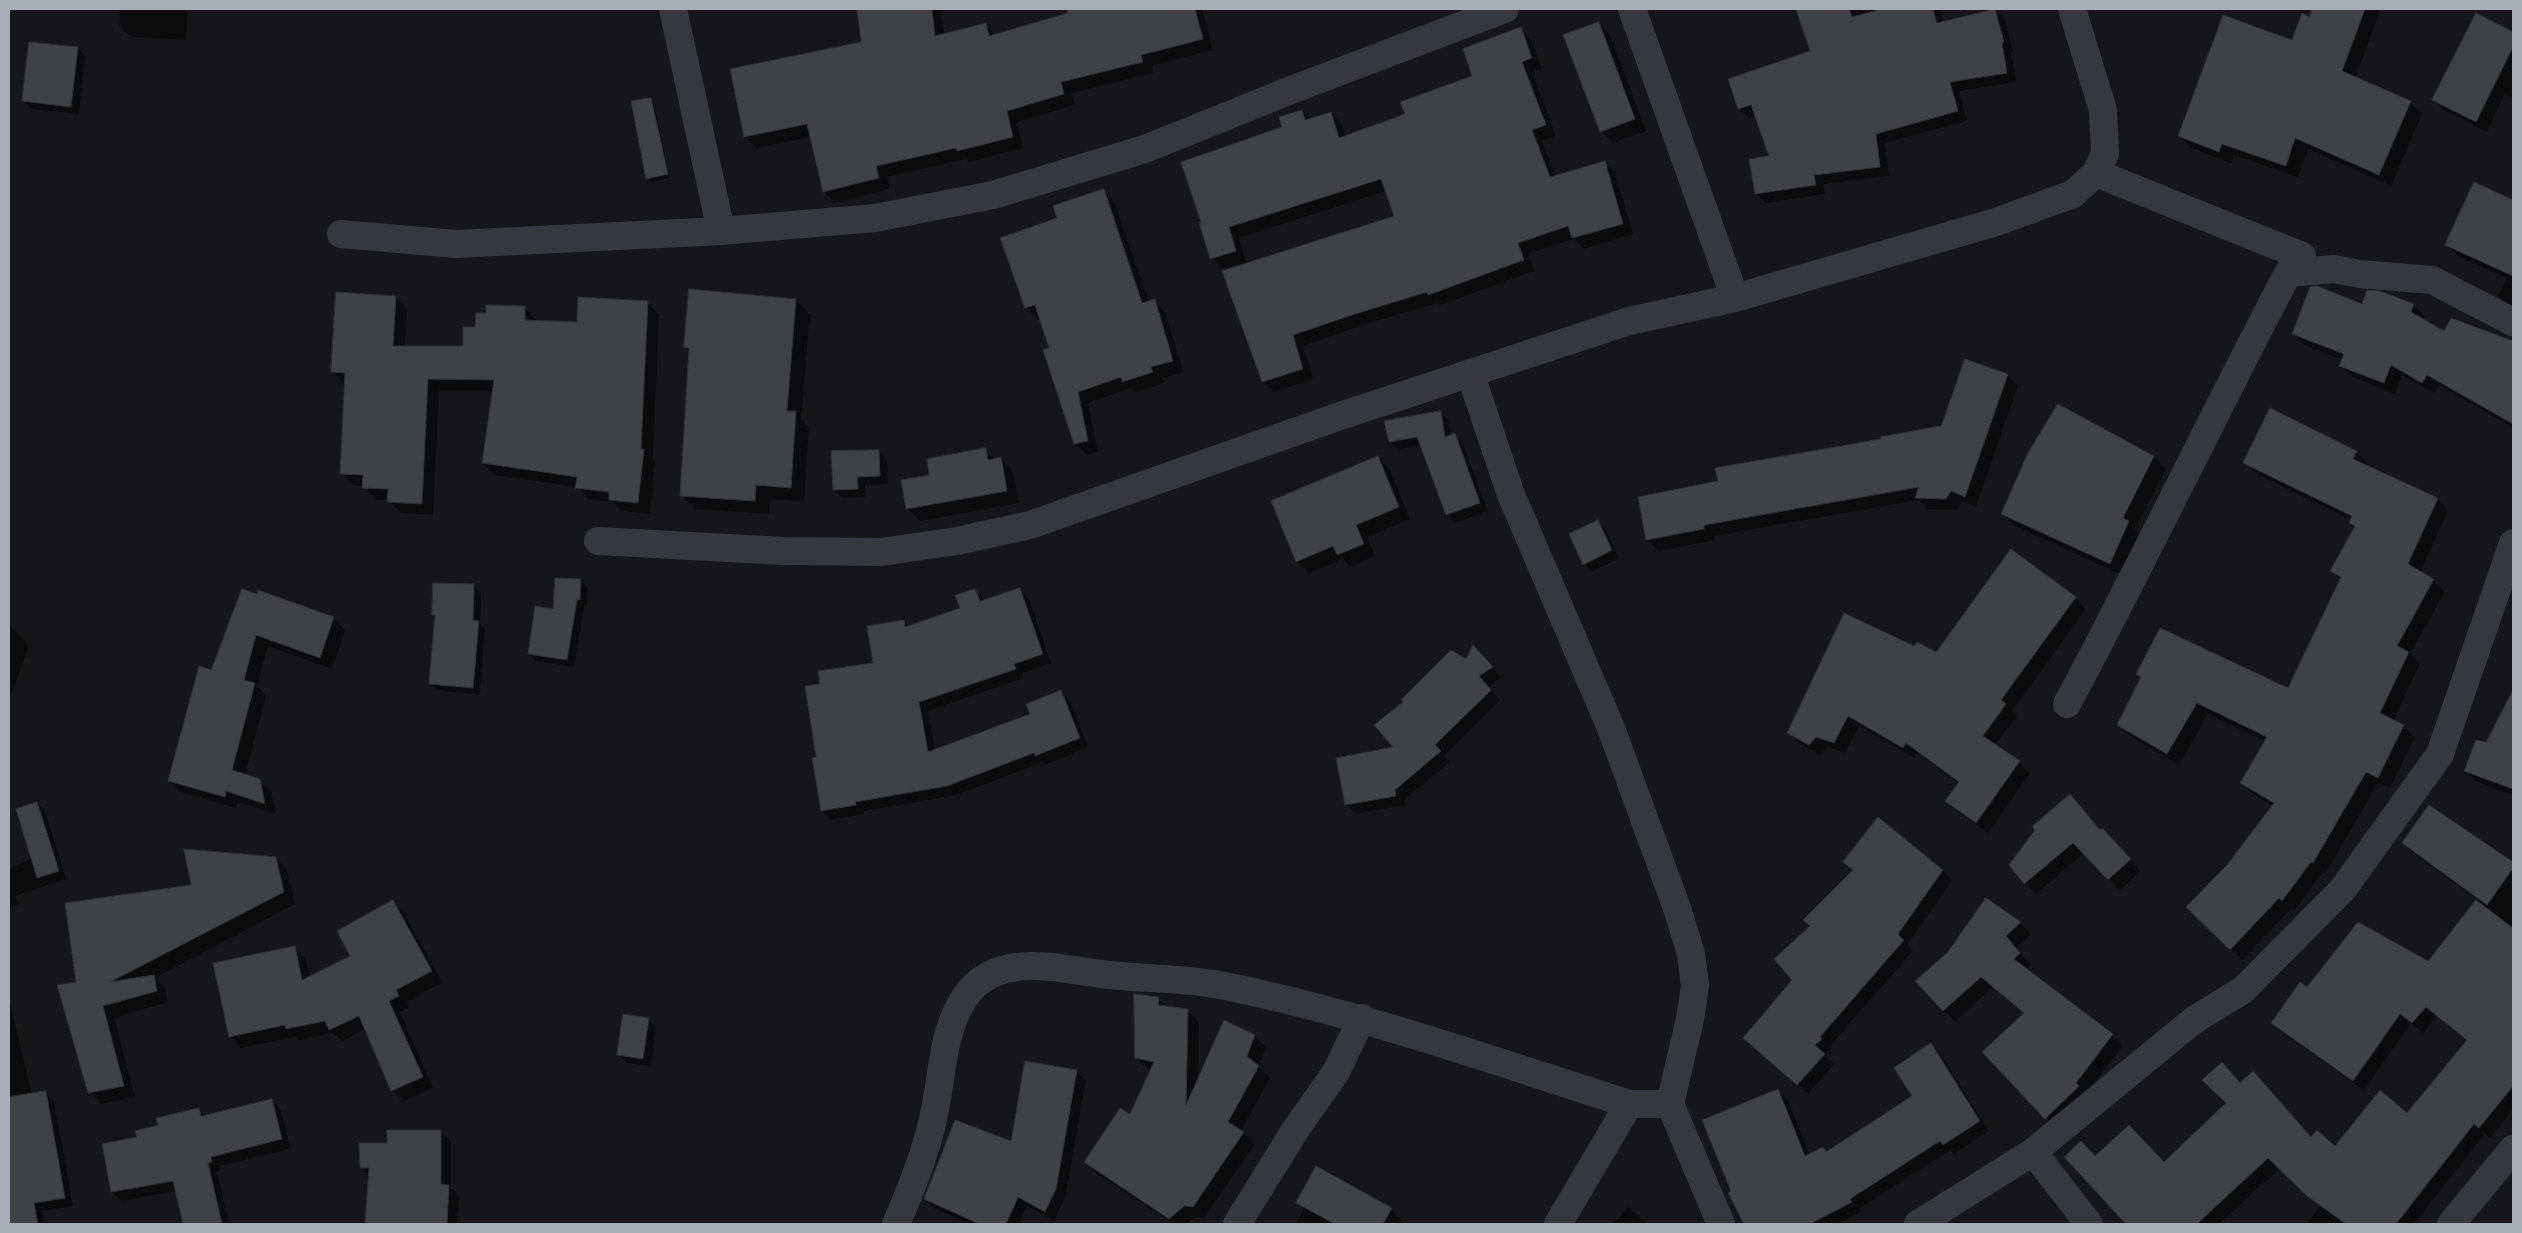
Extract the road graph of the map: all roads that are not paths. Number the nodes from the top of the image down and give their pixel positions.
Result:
1 (673, 9) edge
2 (1505, 9) edge
3 (1632, 9) edge
4 (2072, 9) edge
5 (2096, 173) junction
6 (721, 231) junction
7 (341, 234) dead end
8 (2288, 274) junction
9 (1735, 298) junction
10 (2513, 322) edge
11 (1470, 374) junction
12 (598, 541) dead end
13 (2513, 544) edge
14 (2067, 704) dead end
15 (1362, 1018) junction
16 (1629, 1104) junction
17 (1670, 1104) junction
18 (2513, 1149) edge
19 (2033, 1152) junction
20 (896, 1224) edge
21 (1237, 1224) edge
22 (1558, 1224) edge
23 (1721, 1224) edge
24 (1918, 1224) edge
25 (2089, 1224) edge
26 (2451, 1224) edge

1 - 6 street
2 - 6 street
3 - 9 street
4 - 5 street
5 - 8 street
5 - 9 street
6 - 7 street
8 - 10 street
8 - 14 street
9 - 11 street
11 - 12 street
11 - 17 street
13 - 19 street
15 - 16 street
15 - 20 street
15 - 21 street
16 - 17 street
16 - 22 street
17 - 23 street
18 - 26 street
19 - 24 street
19 - 25 street

